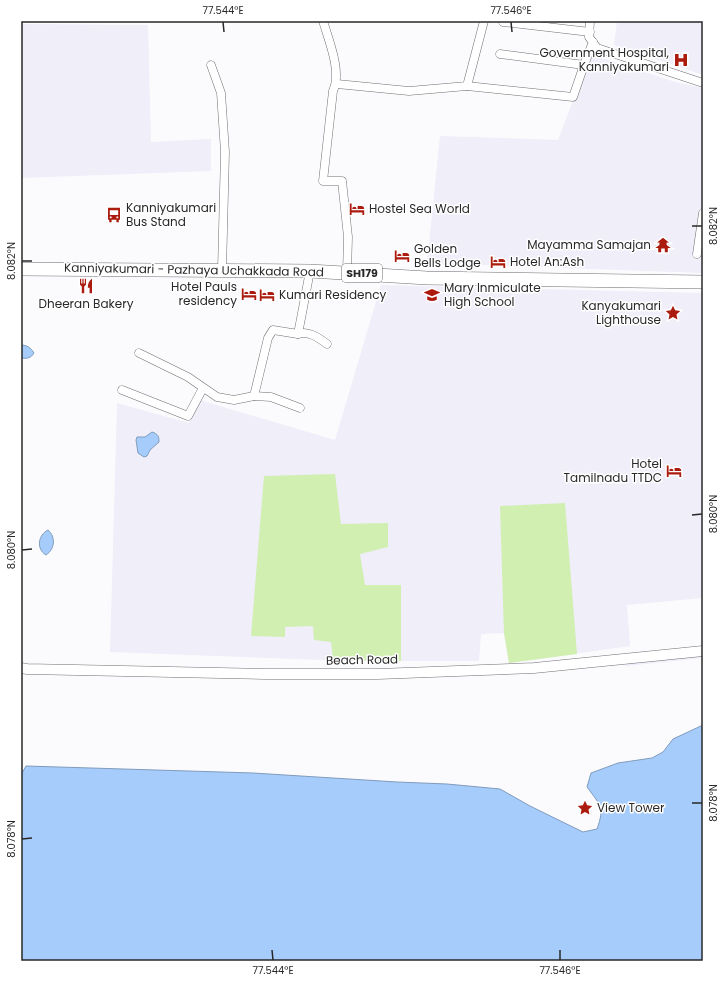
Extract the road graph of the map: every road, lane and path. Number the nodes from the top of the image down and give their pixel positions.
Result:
1 (322, 21) edge
2 (484, 21) edge
3 (590, 21) edge
4 (503, 22) dead end
5 (590, 32) junction
6 (593, 42) junction
7 (500, 54) dead end
8 (211, 65) dead end
9 (584, 65) junction
10 (703, 83) edge
11 (337, 84) junction
12 (468, 86) junction
13 (703, 218) edge
14 (698, 254) dead end
15 (21, 268) edge
16 (222, 270) junction
17 (310, 271) junction
18 (347, 273) junction
19 (703, 282) edge
20 (298, 334) junction
21 (327, 344) dead end
22 (139, 353) dead end
23 (203, 388) junction
24 (122, 390) dead end
25 (254, 396) junction
26 (300, 408) dead end
27 (703, 651) edge
28 (21, 668) edge

1 - 11 street
2 - 12 street
3 - 5 street
4 - 5 street
5 - 6 street
6 - 9 street
6 - 10 street
7 - 9 street
8 - 16 street
9 - 12 street
11 - 12 street
11 - 18 street
13 - 14 street
15 - 16 main road, Kanniyakumari - Pazhaya Uchakkada Road / SH179
16 - 17 main road, Kanniyakumari - Pazhaya Uchakkada Road / SH179
17 - 18 main road, Kanniyakumari - Pazhaya Uchakkada Road / SH179
17 - 20 street
18 - 19 main road, Kanniyakumari - Pazhaya Uchakkada Road / SH179
20 - 21 street
20 - 25 street
22 - 23 street
23 - 24 street
23 - 25 street
25 - 26 street
27 - 28 street, Beach Road

